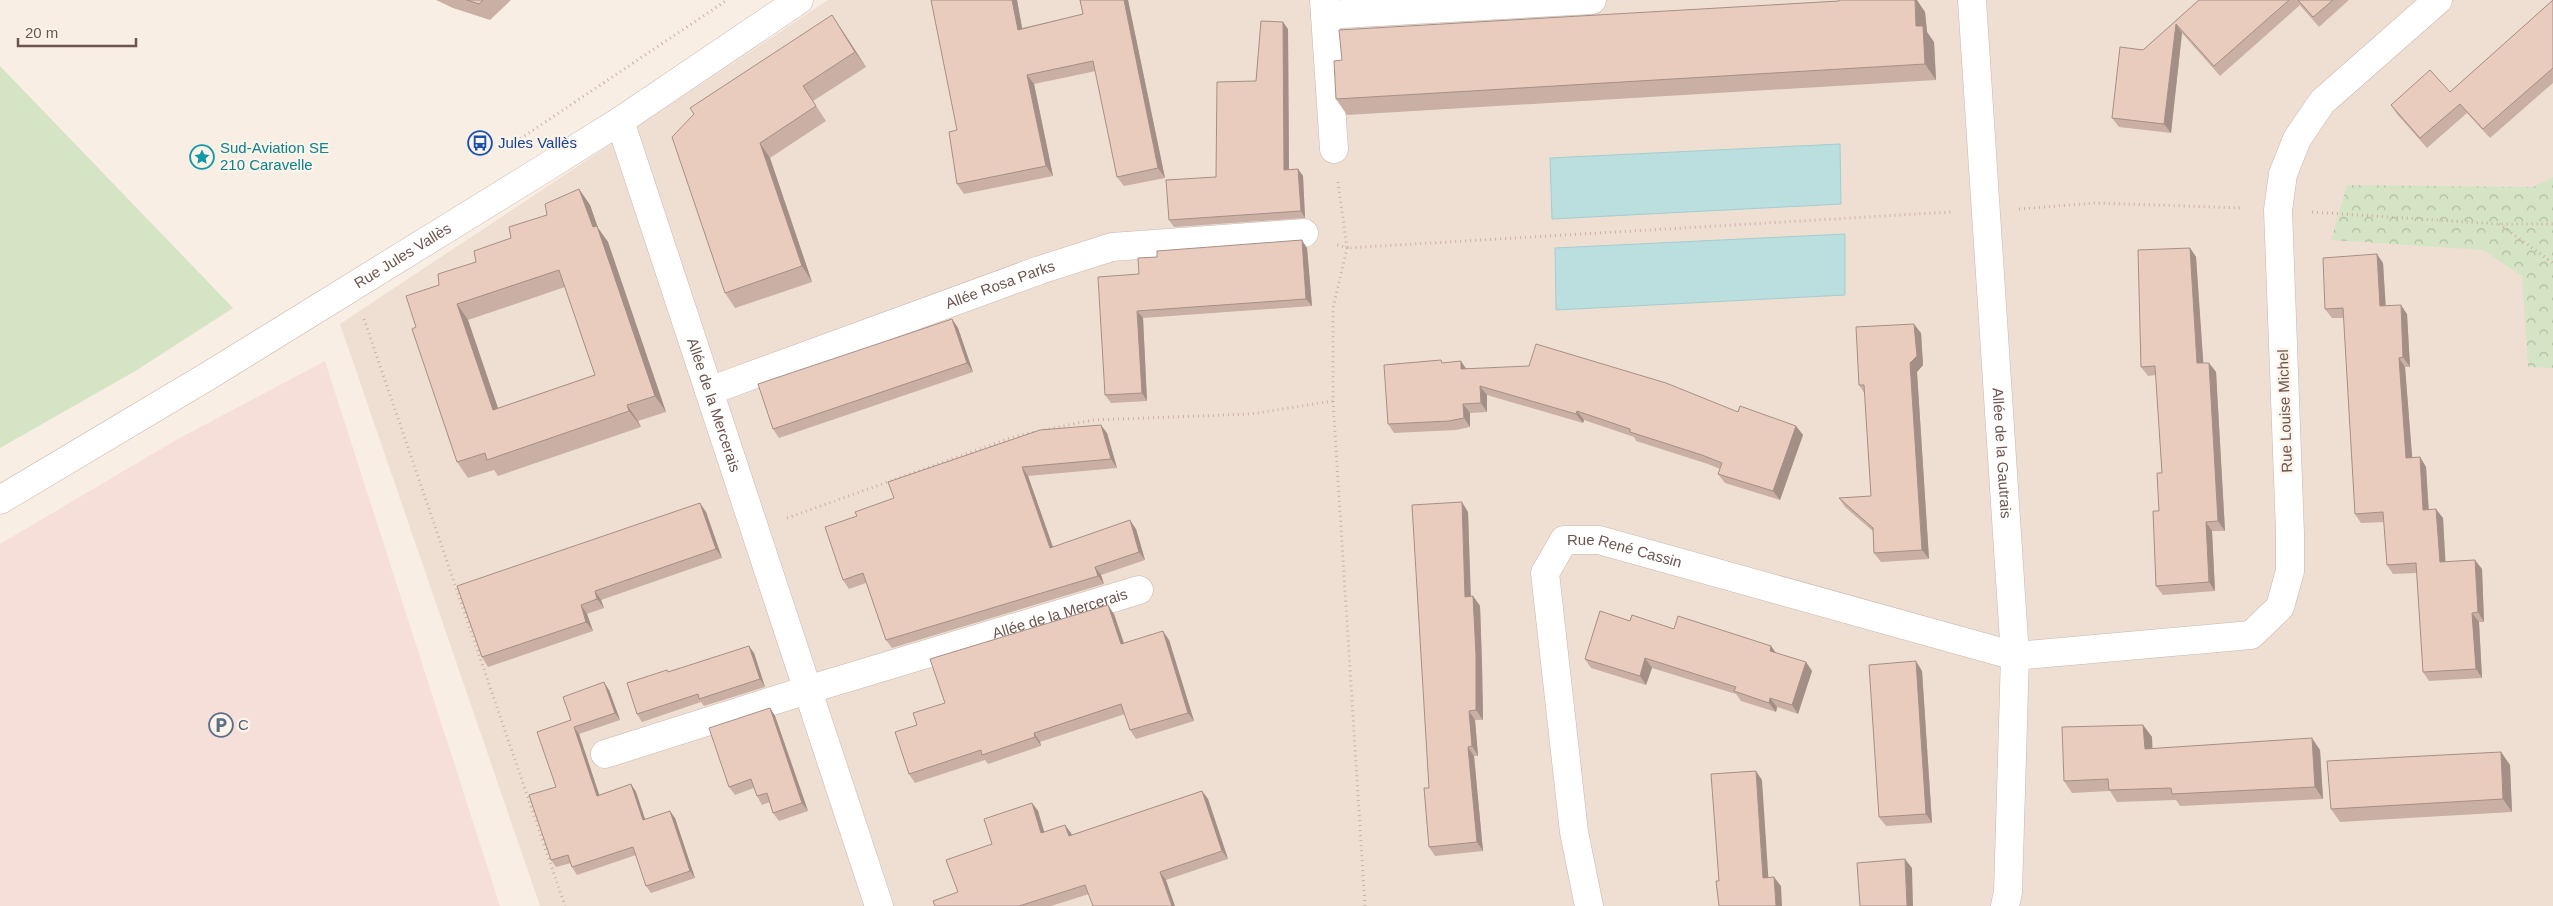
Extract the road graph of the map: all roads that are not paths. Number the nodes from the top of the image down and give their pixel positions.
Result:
1 (799, 0) edge
2 (1592, 0) edge
3 (1972, 0) edge
4 (2438, 0) edge
5 (1325, 8) edge
6 (620, 121) junction
7 (1334, 149) road end
8 (1304, 233) road end
9 (709, 391) junction
10 (0, 500) edge
11 (1139, 590) dead end
12 (2015, 656) junction
13 (808, 690) junction
14 (606, 754) dead end
15 (879, 906) edge
16 (1589, 906) edge
17 (2005, 906) edge

1 - 6 street, Rue Jules Vallès
2 - 5 street
3 - 12 street, Allée de la Gautrais
4 - 12 street, Rue Louise Michel
5 - 7 street
6 - 9 street, Allée de la Mercerais
6 - 10 street, Rue Jules Vallès
8 - 9 street, Allée Rosa Parks
9 - 13 street, Allée de la Mercerais
11 - 13 street, Allée de la Mercerais
12 - 16 street, Rue René Cassin
12 - 17 street, Allée de la Gautrais
13 - 14 street, Allée de la Mercerais
13 - 15 street, Allée de la Mercerais

